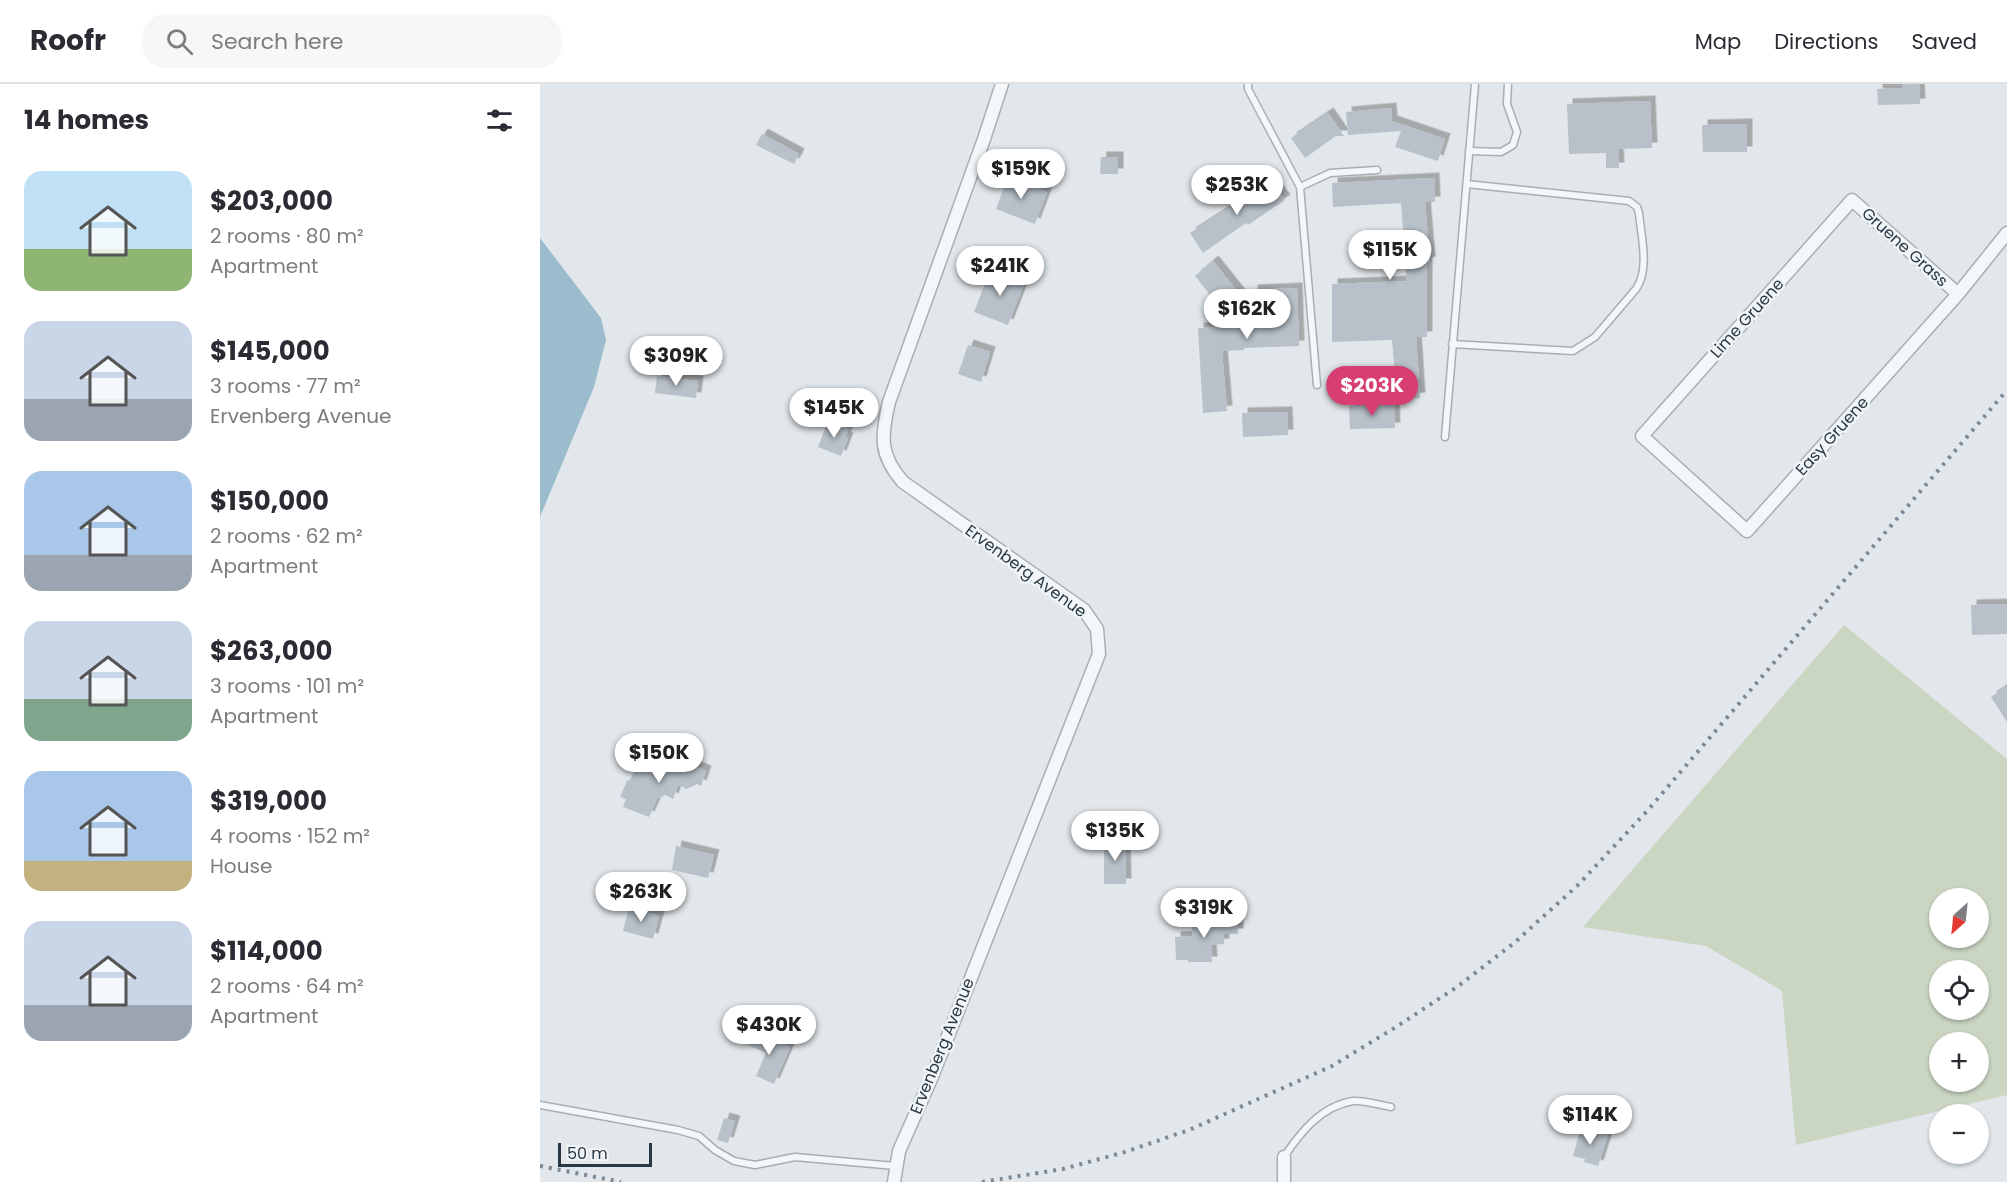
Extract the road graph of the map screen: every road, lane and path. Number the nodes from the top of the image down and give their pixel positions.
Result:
1 (1002, 84) edge
2 (1248, 84) edge
3 (1475, 84) edge
4 (1508, 84) edge
5 (1469, 151) junction
6 (1377, 170) dead end
7 (1467, 184) junction
8 (1300, 187) junction
9 (1852, 200) joint
10 (2007, 233) edge
11 (1958, 294) junction
12 (1452, 344) junction
13 (1317, 385) dead end
14 (1642, 436) joint
15 (1445, 437) dead end
16 (540, 1105) edge
17 (1391, 1107) dead end
18 (1284, 1157) joint
19 (895, 1166) junction
20 (894, 1182) edge
21 (1284, 1182) edge

1 - 19 street, Ervenberg Avenue
2 - 8 lane
3 - 5 lane
4 - 5 lane
5 - 7 lane
6 - 8 lane
7 - 12 lane
7 - 12 lane
8 - 13 lane
9 - 11 street, Gruene Grass
9 - 14 street, Lime Gruene
10 - 11 street, Easy Gruene
11 - 14 street, Easy Gruene
12 - 15 lane
16 - 19 lane
17 - 18 lane
18 - 21 street
19 - 20 street, Ervenberg Avenue

